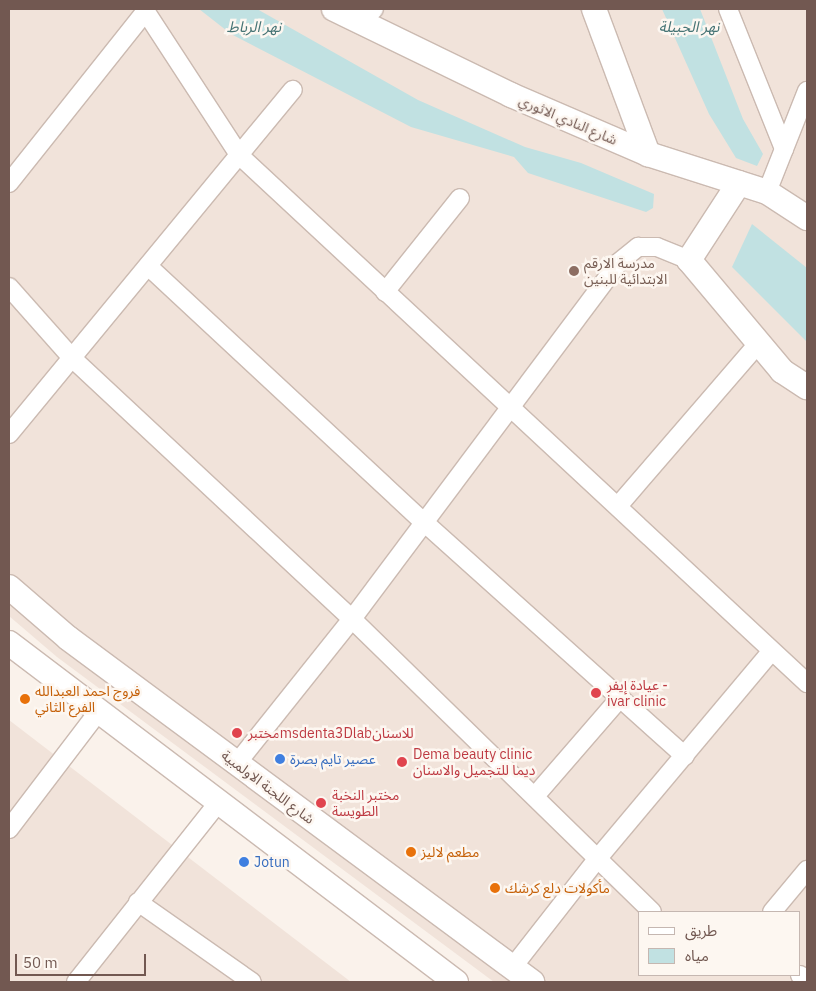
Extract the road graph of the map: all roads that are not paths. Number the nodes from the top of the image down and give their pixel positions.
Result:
1 (334, 9) edge
2 (594, 9) edge
3 (728, 9) edge
4 (145, 10) edge
5 (367, 15) edge
6 (293, 90) dead end
7 (807, 91) edge
8 (784, 149) junction
9 (648, 154) junction
10 (239, 155) junction
11 (9, 183) edge
12 (738, 183) junction
13 (767, 192) junction
14 (460, 198) dead end
15 (807, 218) edge
16 (689, 260) junction
17 (148, 266) junction
18 (385, 292) junction
19 (11, 295) edge
20 (758, 344) junction
21 (72, 358) junction
22 (807, 387) edge
23 (510, 408) junction
24 (9, 434) edge
25 (618, 506) junction
26 (425, 523) junction
27 (9, 587) edge
28 (352, 619) junction
29 (9, 644) edge
30 (772, 652) junction
31 (807, 683) edge
32 (620, 698) junction
33 (98, 712) junction
34 (685, 756) junction
35 (237, 763) junction
36 (535, 796) junction
37 (218, 803) junction
38 (9, 829) edge
39 (598, 858) junction
40 (807, 870) edge
41 (138, 902) junction
42 (651, 911) edge
43 (773, 911) edge
44 (512, 968) junction
45 (76, 982) edge
46 (252, 982) edge
47 (456, 982) edge
48 (532, 982) edge

1 - 5 main road, شارع النادي الاثوري
2 - 9 main road
3 - 8 street
4 - 10 street
4 - 11 street
5 - 9 main road, شارع النادي الاثوري
6 - 10 street
7 - 8 street
8 - 13 street
9 - 12 main road, شارع النادي الاثوري
10 - 17 street
10 - 18 street
12 - 13 main road, شارع النادي الاثوري
12 - 16 main road
13 - 15 main road, شارع النادي الاثوري
14 - 18 street
16 - 20 main road
16 - 23 street
17 - 21 street
17 - 26 street
18 - 23 street
19 - 21 street
20 - 22 main road
20 - 25 street
21 - 24 street
21 - 28 street
23 - 25 street
23 - 26 street
25 - 30 street
26 - 28 street
26 - 32 street
27 - 35 main road, شارع اللجنة الاولمبية
28 - 35 street
28 - 36 street
29 - 33 main road
30 - 31 street
30 - 34 street
32 - 34 street
32 - 36 street
33 - 37 main road
33 - 38 street
34 - 39 street
35 - 44 main road, شارع اللجنة الاولمبية
36 - 39 street
37 - 41 street
37 - 47 main road
39 - 42 street
39 - 44 street
40 - 43 street
41 - 45 street
41 - 46 street
44 - 48 main road, شارع اللجنة الاولمبية

